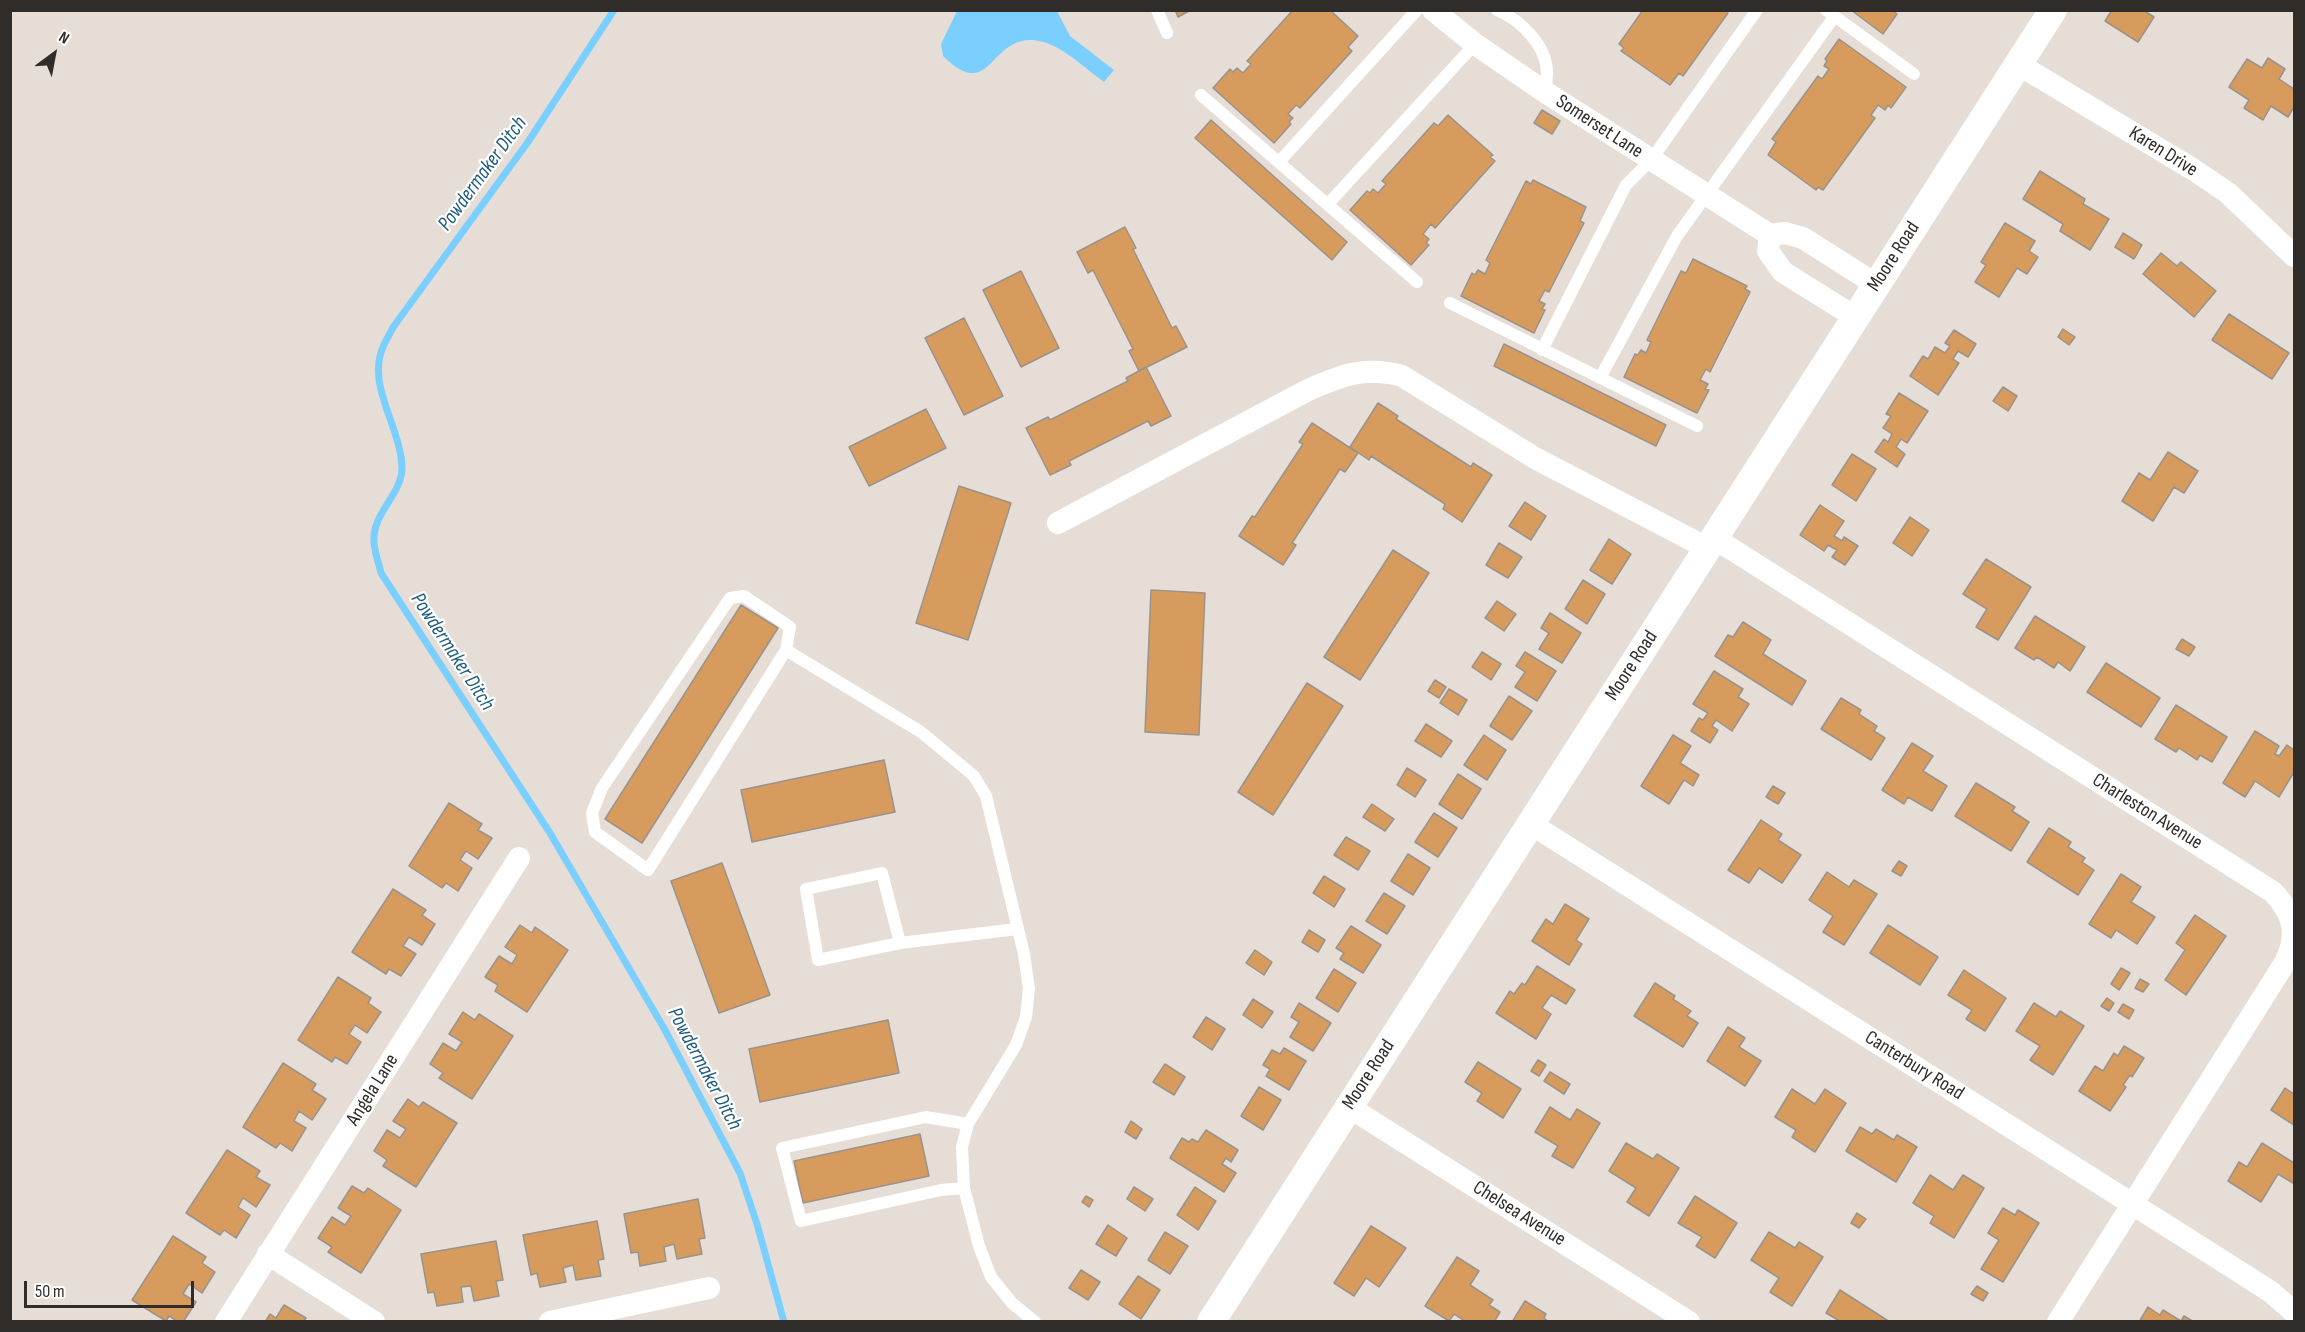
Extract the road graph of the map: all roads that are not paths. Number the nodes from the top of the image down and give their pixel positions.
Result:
1 (1157, 10) edge
2 (1417, 10) edge
3 (1497, 10) edge
4 (1757, 10) edge
5 (2048, 12) edge
6 (1443, 14) edge
7 (1830, 14) edge
8 (1167, 33) dead end
9 (1475, 44) junction
10 (2018, 64) junction
11 (1914, 74) dead end
12 (1545, 92) junction
13 (1201, 95) dead end
14 (1651, 160) junction
15 (1279, 162) junction
16 (1706, 196) junction
17 (1328, 204) junction
18 (1770, 235) junction
19 (2295, 256) edge
20 (1417, 282) dead end
21 (1877, 285) junction
22 (1450, 303) dead end
23 (1856, 317) junction
24 (1542, 350) junction
25 (1600, 378) junction
26 (1697, 426) dead end
27 (1058, 523) dead end
28 (1711, 543) junction
29 (786, 650) junction
30 (1531, 824) junction
31 (519, 858) dead end
32 (1017, 929) junction
33 (900, 944) junction
34 (1349, 1107) junction
35 (968, 1124) junction
36 (964, 1188) junction
37 (2132, 1203) junction
38 (268, 1254) junction
39 (709, 1288) dead end
40 (2295, 1312) edge
41 (606, 1316) edge
42 (226, 1322) edge
43 (374, 1322) edge
44 (550, 1322) edge
45 (1035, 1322) edge
46 (1211, 1322) edge
47 (1689, 1322) edge
48 (2058, 1322) edge

1 - 8 lane
2 - 15 lane
3 - 12 lane
4 - 14 lane
5 - 10 street, Moore Road
6 - 9 street, Somerset Lane
7 - 11 lane
7 - 16 lane
9 - 12 street, Somerset Lane
9 - 17 lane
10 - 19 street, Karen Drive
10 - 21 street, Moore Road
12 - 14 street, Somerset Lane
13 - 15 lane
14 - 16 street, Somerset Lane
14 - 24 lane
15 - 17 lane
16 - 18 street, Somerset Lane
16 - 25 lane
17 - 20 lane
18 - 21 street, Somerset Lane
18 - 23 street
21 - 23 street, Moore Road
22 - 24 lane
23 - 28 street, Moore Road
24 - 25 lane
25 - 26 lane
27 - 28 street, Charleston Avenue
28 - 30 street, Moore Road
28 - 37 street, Charleston Avenue
29 - 29 lane
29 - 32 lane
30 - 34 street, Moore Road
30 - 37 street, Canterbury Road
31 - 38 street, Angela Lane
32 - 33 lane
32 - 35 lane
33 - 33 lane
34 - 46 street, Moore Road
34 - 47 street, Chelsea Avenue
35 - 36 lane
35 - 36 lane
36 - 45 lane
37 - 40 street, Canterbury Road
37 - 48 street
38 - 42 street, Angela Lane
38 - 43 street
39 - 41 street
41 - 44 street

